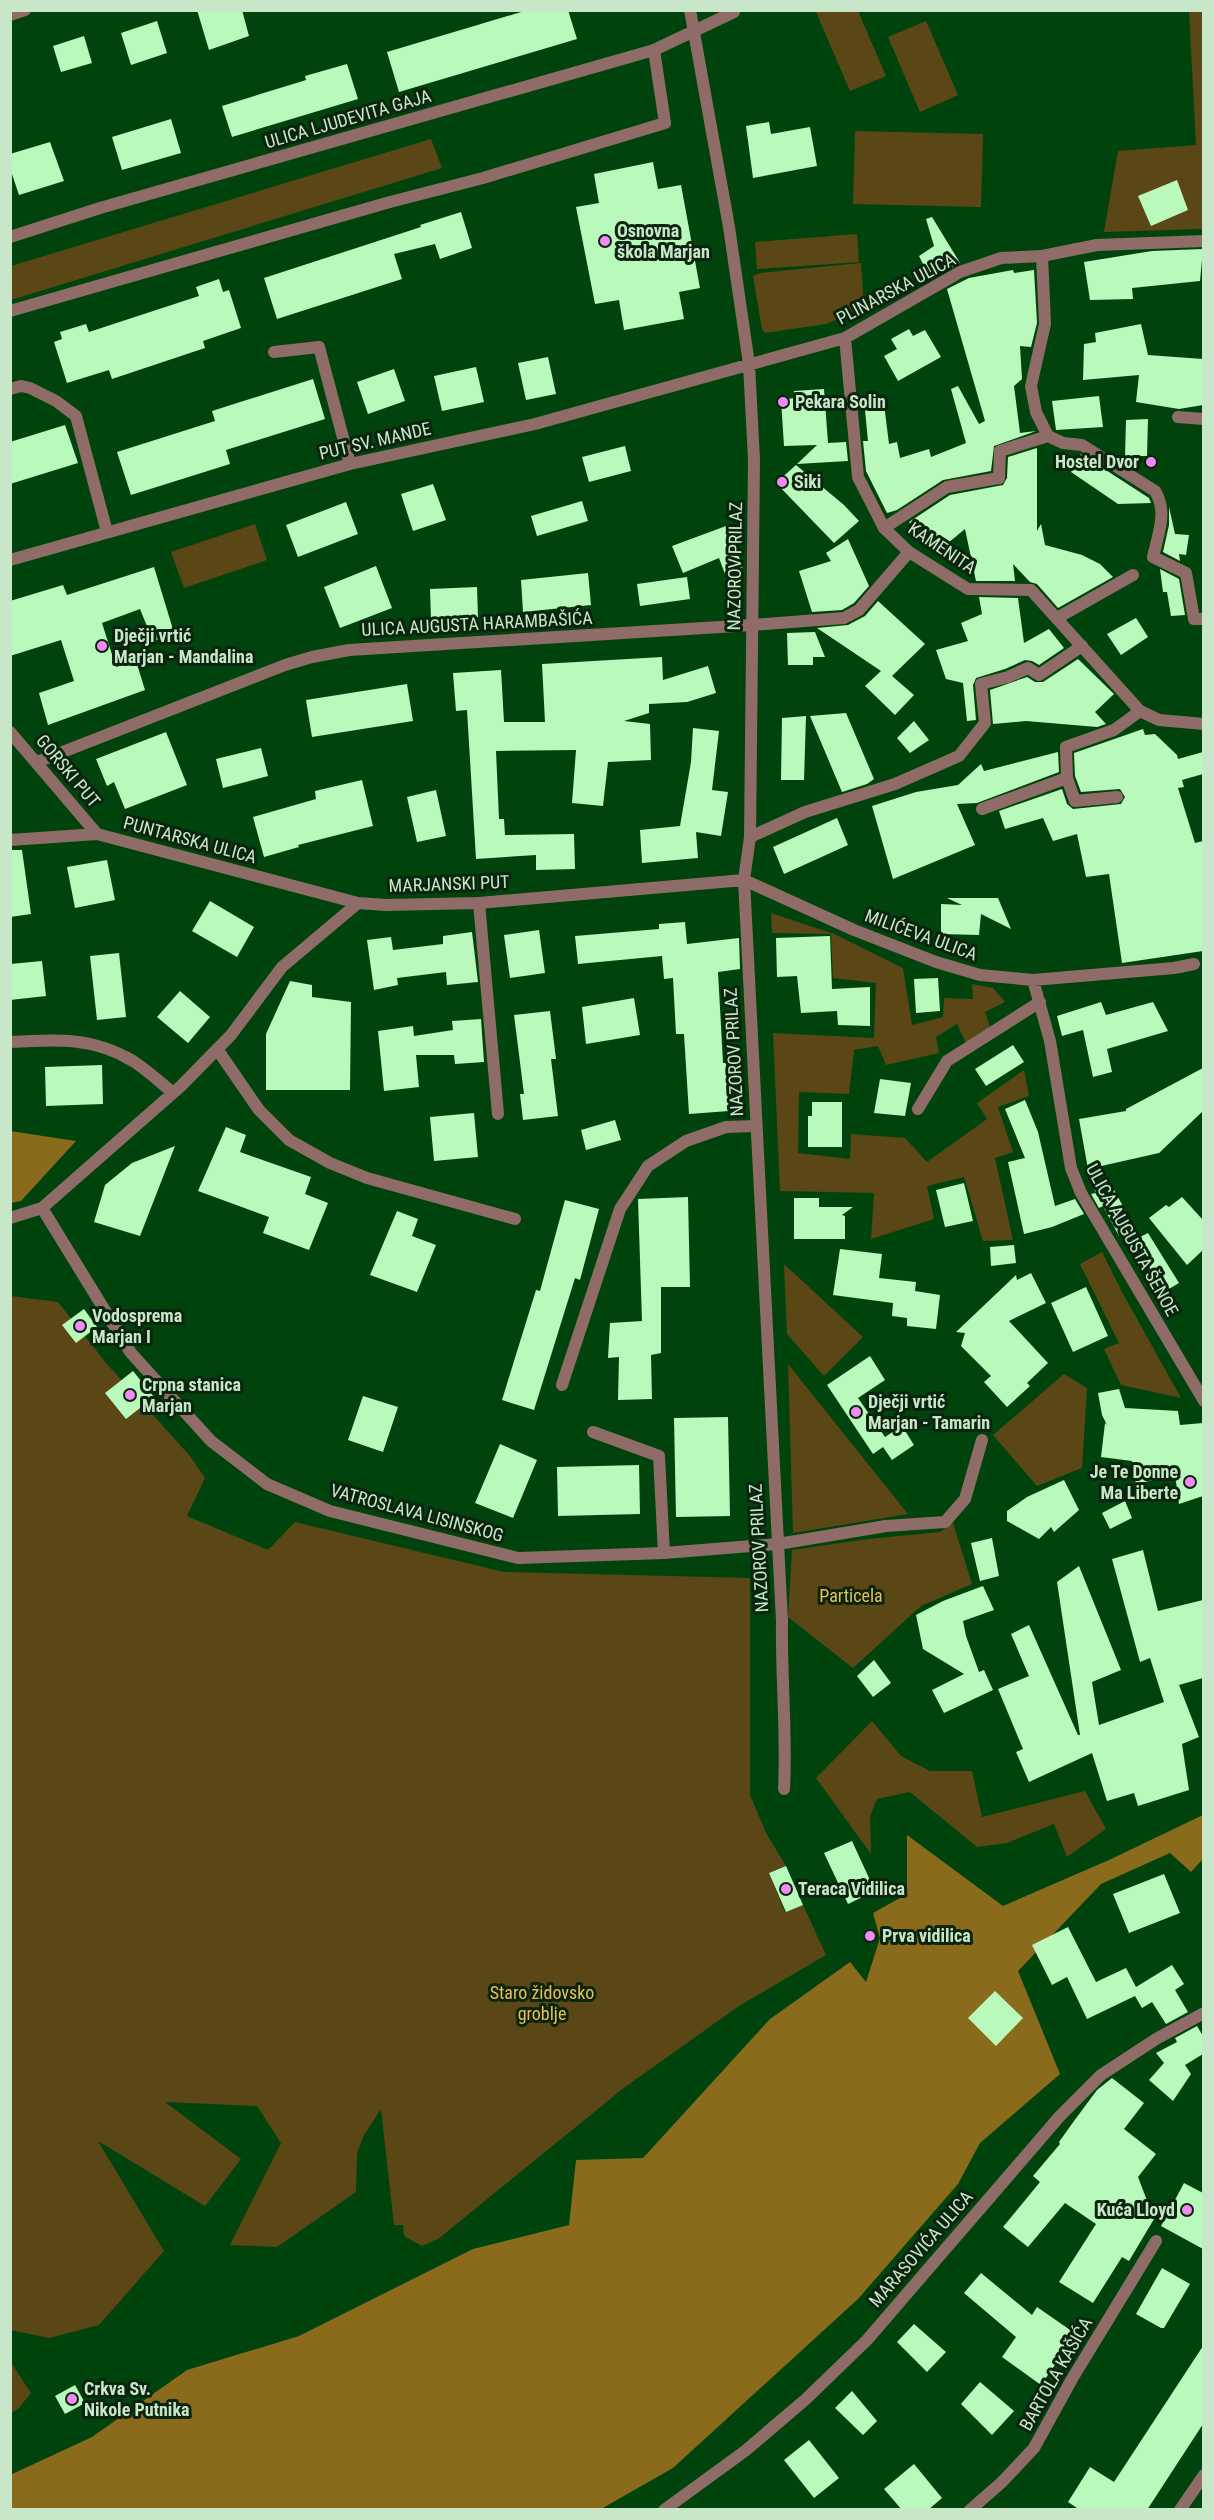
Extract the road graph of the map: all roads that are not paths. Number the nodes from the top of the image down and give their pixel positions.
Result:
1 (25, 10) edge
2 (690, 10) edge
3 (734, 12) edge
4 (10, 15) edge
5 (694, 31) junction
6 (654, 50) junction
7 (10, 237) edge
8 (1203, 241) edge
9 (1042, 256) junction
10 (10, 311) edge
11 (845, 338) junction
12 (274, 352) dead end
13 (749, 364) junction
14 (10, 389) edge
15 (1178, 417) dead end
16 (1203, 419) edge
17 (1048, 436) junction
18 (350, 464) junction
19 (884, 528) junction
20 (107, 532) junction
21 (909, 552) junction
22 (10, 560) edge
23 (1133, 575) dead end
24 (1057, 618) junction
25 (1203, 619) edge
26 (752, 625) junction
27 (1082, 646) junction
28 (1140, 711) junction
29 (1203, 724) edge
30 (10, 732) edge
31 (37, 762) junction
32 (1067, 778) junction
33 (1117, 797) dead end
34 (982, 809) dead end
35 (97, 834) junction
36 (750, 837) junction
37 (10, 840) edge
38 (744, 880) junction
39 (358, 903) junction
40 (480, 903) junction
41 (1199, 963) edge
42 (1033, 980) junction
43 (1040, 1002) junction
44 (10, 1042) edge
45 (217, 1049) junction
46 (173, 1093) junction
47 (918, 1109) dead end
48 (498, 1114) dead end
49 (756, 1126) junction
50 (42, 1208) junction
51 (10, 1218) edge
52 (515, 1219) dead end
53 (562, 1386) dead end
54 (1203, 1401) edge
55 (593, 1432) dead end
56 (982, 1440) dead end
57 (778, 1544) junction
58 (663, 1553) junction
59 (784, 1789) dead end
60 (1203, 2013) edge
61 (1156, 2241) dead end
62 (1203, 2475) edge
63 (664, 2510) edge
64 (970, 2510) edge
65 (1180, 2510) edge

1 - 4 street
2 - 5 street, NAZOROV PRILAZ
3 - 5 street, ULICA LJUDEVITA GAJA
5 - 6 street, ULICA LJUDEVITA GAJA
5 - 13 street, NAZOROV PRILAZ
6 - 7 street, ULICA LJUDEVITA GAJA
6 - 10 street
8 - 9 street, PLINARSKA ULICA
9 - 11 street, PLINARSKA ULICA
9 - 17 street
11 - 13 street, PLINARSKA ULICA
11 - 19 street, KAMENITA
12 - 18 street
13 - 18 street, PUT SV. MANDE
13 - 26 street, NAZOROV PRILAZ
14 - 20 street
15 - 16 street
17 - 19 street
17 - 25 street
18 - 20 street, PUT SV. MANDE
19 - 21 street, KAMENITA
20 - 22 street, PUT SV. MANDE
21 - 24 street, KAMENITA
21 - 26 street, ULICA AUGUSTA HARAMBAŠIĆA
23 - 24 street
24 - 27 street, KAMENITA
26 - 31 street, ULICA AUGUSTA HARAMBAŠIĆA
26 - 36 street, NAZOROV PRILAZ
27 - 28 street, KAMENITA
27 - 36 street
28 - 29 street, KAMENITA
28 - 32 street
30 - 31 street, GORSKI PUT
31 - 35 street, GORSKI PUT
32 - 33 street
32 - 34 street
35 - 37 street, PUNTARSKA ULICA
35 - 39 street, PUNTARSKA ULICA
36 - 38 street, NAZOROV PRILAZ
38 - 40 street, MARJANSKI PUT
38 - 42 street, MILIĆEVA ULICA
38 - 49 street, NAZOROV PRILAZ
39 - 40 street, MARJANSKI PUT
39 - 45 street
40 - 48 street
41 - 42 street, MILIĆEVA ULICA
42 - 43 street, ULICA AUGUSTA ŠENOE
43 - 47 street
43 - 54 street, ULICA AUGUSTA ŠENOE
44 - 46 street
45 - 46 street
45 - 52 street
46 - 50 street
49 - 53 street, NAZOROV PRILAZ
49 - 57 street, NAZOROV PRILAZ
50 - 51 street
50 - 58 street, VATROSLAVA LISINSKOG
55 - 58 street
56 - 57 street, VATROSLAVA LISINSKOG
57 - 58 street, VATROSLAVA LISINSKOG
57 - 59 street, NAZOROV PRILAZ
60 - 63 street, MARASOVIĆA ULICA
61 - 64 street, BARTOLA KAŠIĆA
62 - 65 street

